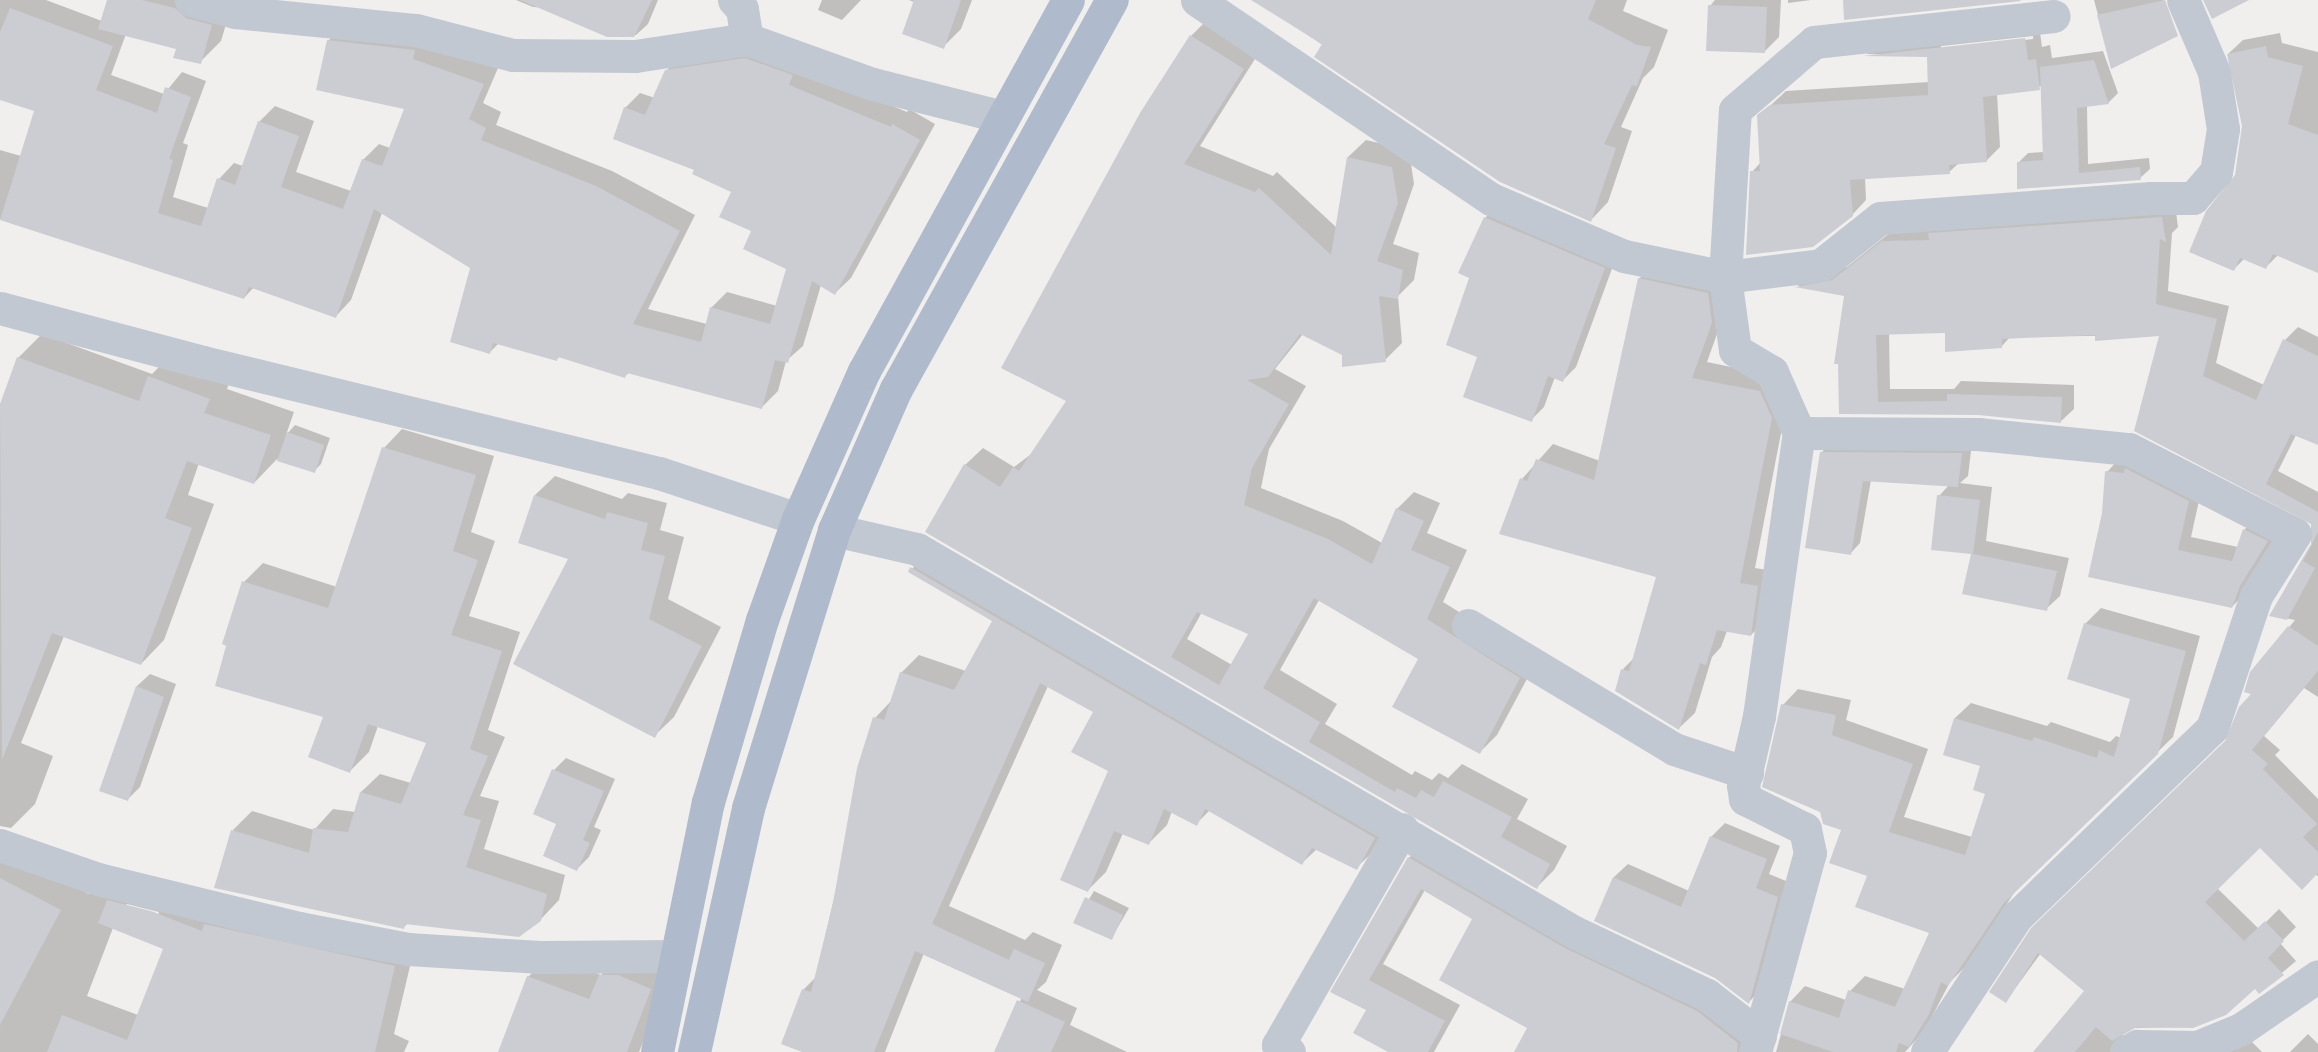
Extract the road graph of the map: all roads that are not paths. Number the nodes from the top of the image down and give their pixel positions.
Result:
1 (191, 0) edge
2 (734, 0) edge
3 (1068, 0) edge
4 (1112, 0) edge
5 (1197, 0) edge
6 (2183, 0) edge
7 (236, 6) edge
8 (2054, 16) dead end
9 (747, 39) junction
10 (1002, 117) junction
11 (1725, 277) junction
12 (0, 308) edge
13 (1799, 433) junction
14 (798, 519) junction
15 (834, 530) junction
16 (2307, 538) edge
17 (1468, 625) dead end
18 (1747, 773) junction
19 (1402, 829) junction
20 (0, 845) edge
21 (676, 956) junction
22 (2318, 976) edge
23 (1758, 1044) edge
24 (1941, 1046) edge
25 (657, 1052) edge
26 (694, 1052) edge
27 (1289, 1052) edge
28 (2126, 1052) edge

1 - 7 street
2 - 9 street
3 - 10 main road
4 - 15 main road
5 - 11 street
6 - 11 street
7 - 9 street
8 - 11 street
9 - 10 street
10 - 14 main road
11 - 13 street
12 - 14 street
13 - 16 street
13 - 18 street
14 - 21 main road
15 - 19 street
15 - 26 main road
16 - 24 street
17 - 18 street
18 - 23 street
19 - 23 street
19 - 27 street
20 - 21 street
21 - 25 main road
22 - 28 street

